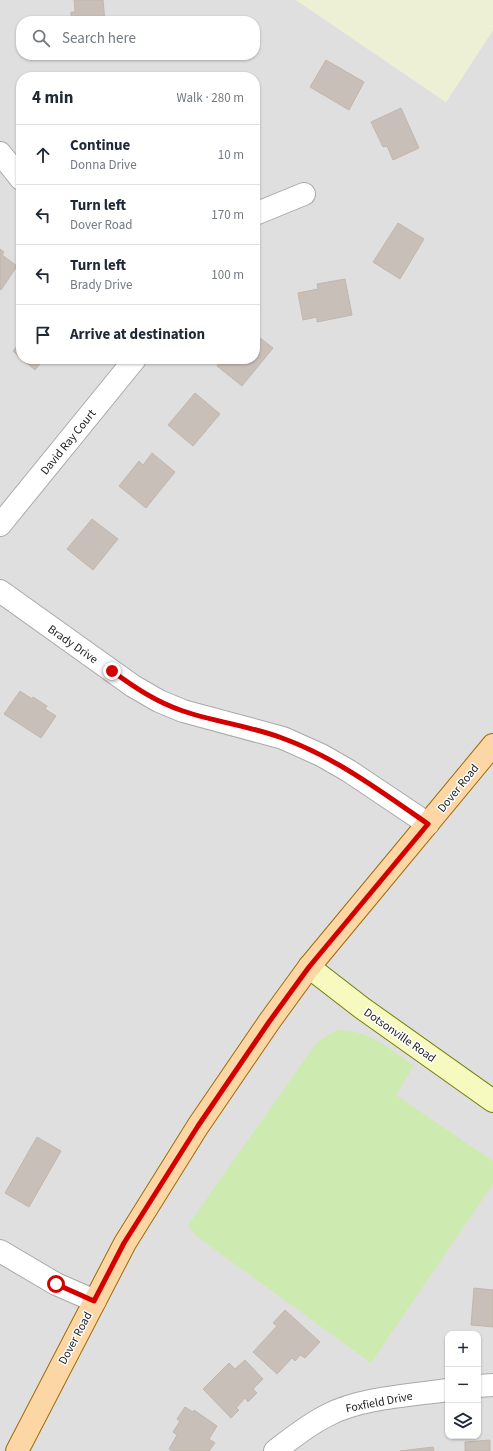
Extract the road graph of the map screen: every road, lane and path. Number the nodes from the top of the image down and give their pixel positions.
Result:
1 (0, 154) edge
2 (16, 173) edge
3 (304, 194) dead end
4 (260, 212) edge
5 (131, 364) edge
6 (0, 525) edge
7 (0, 591) edge
8 (493, 746) edge
9 (428, 824) junction
10 (309, 967) junction
11 (493, 1101) edge
12 (0, 1251) edge
13 (94, 1301) junction
14 (481, 1386) edge
15 (493, 1386) edge
16 (445, 1390) edge
17 (17, 1451) edge
18 (275, 1451) edge

1 - 2 street
3 - 4 street
5 - 6 street, David Ray Court
7 - 9 street, Brady Drive
8 - 9 main road, Dover Road
9 - 10 main road, Dover Road
10 - 11 main road, Dotsonville Road
10 - 13 main road, Dover Road
12 - 13 street
13 - 17 main road, Dover Road
14 - 15 street
16 - 18 street, Foxfield Drive

